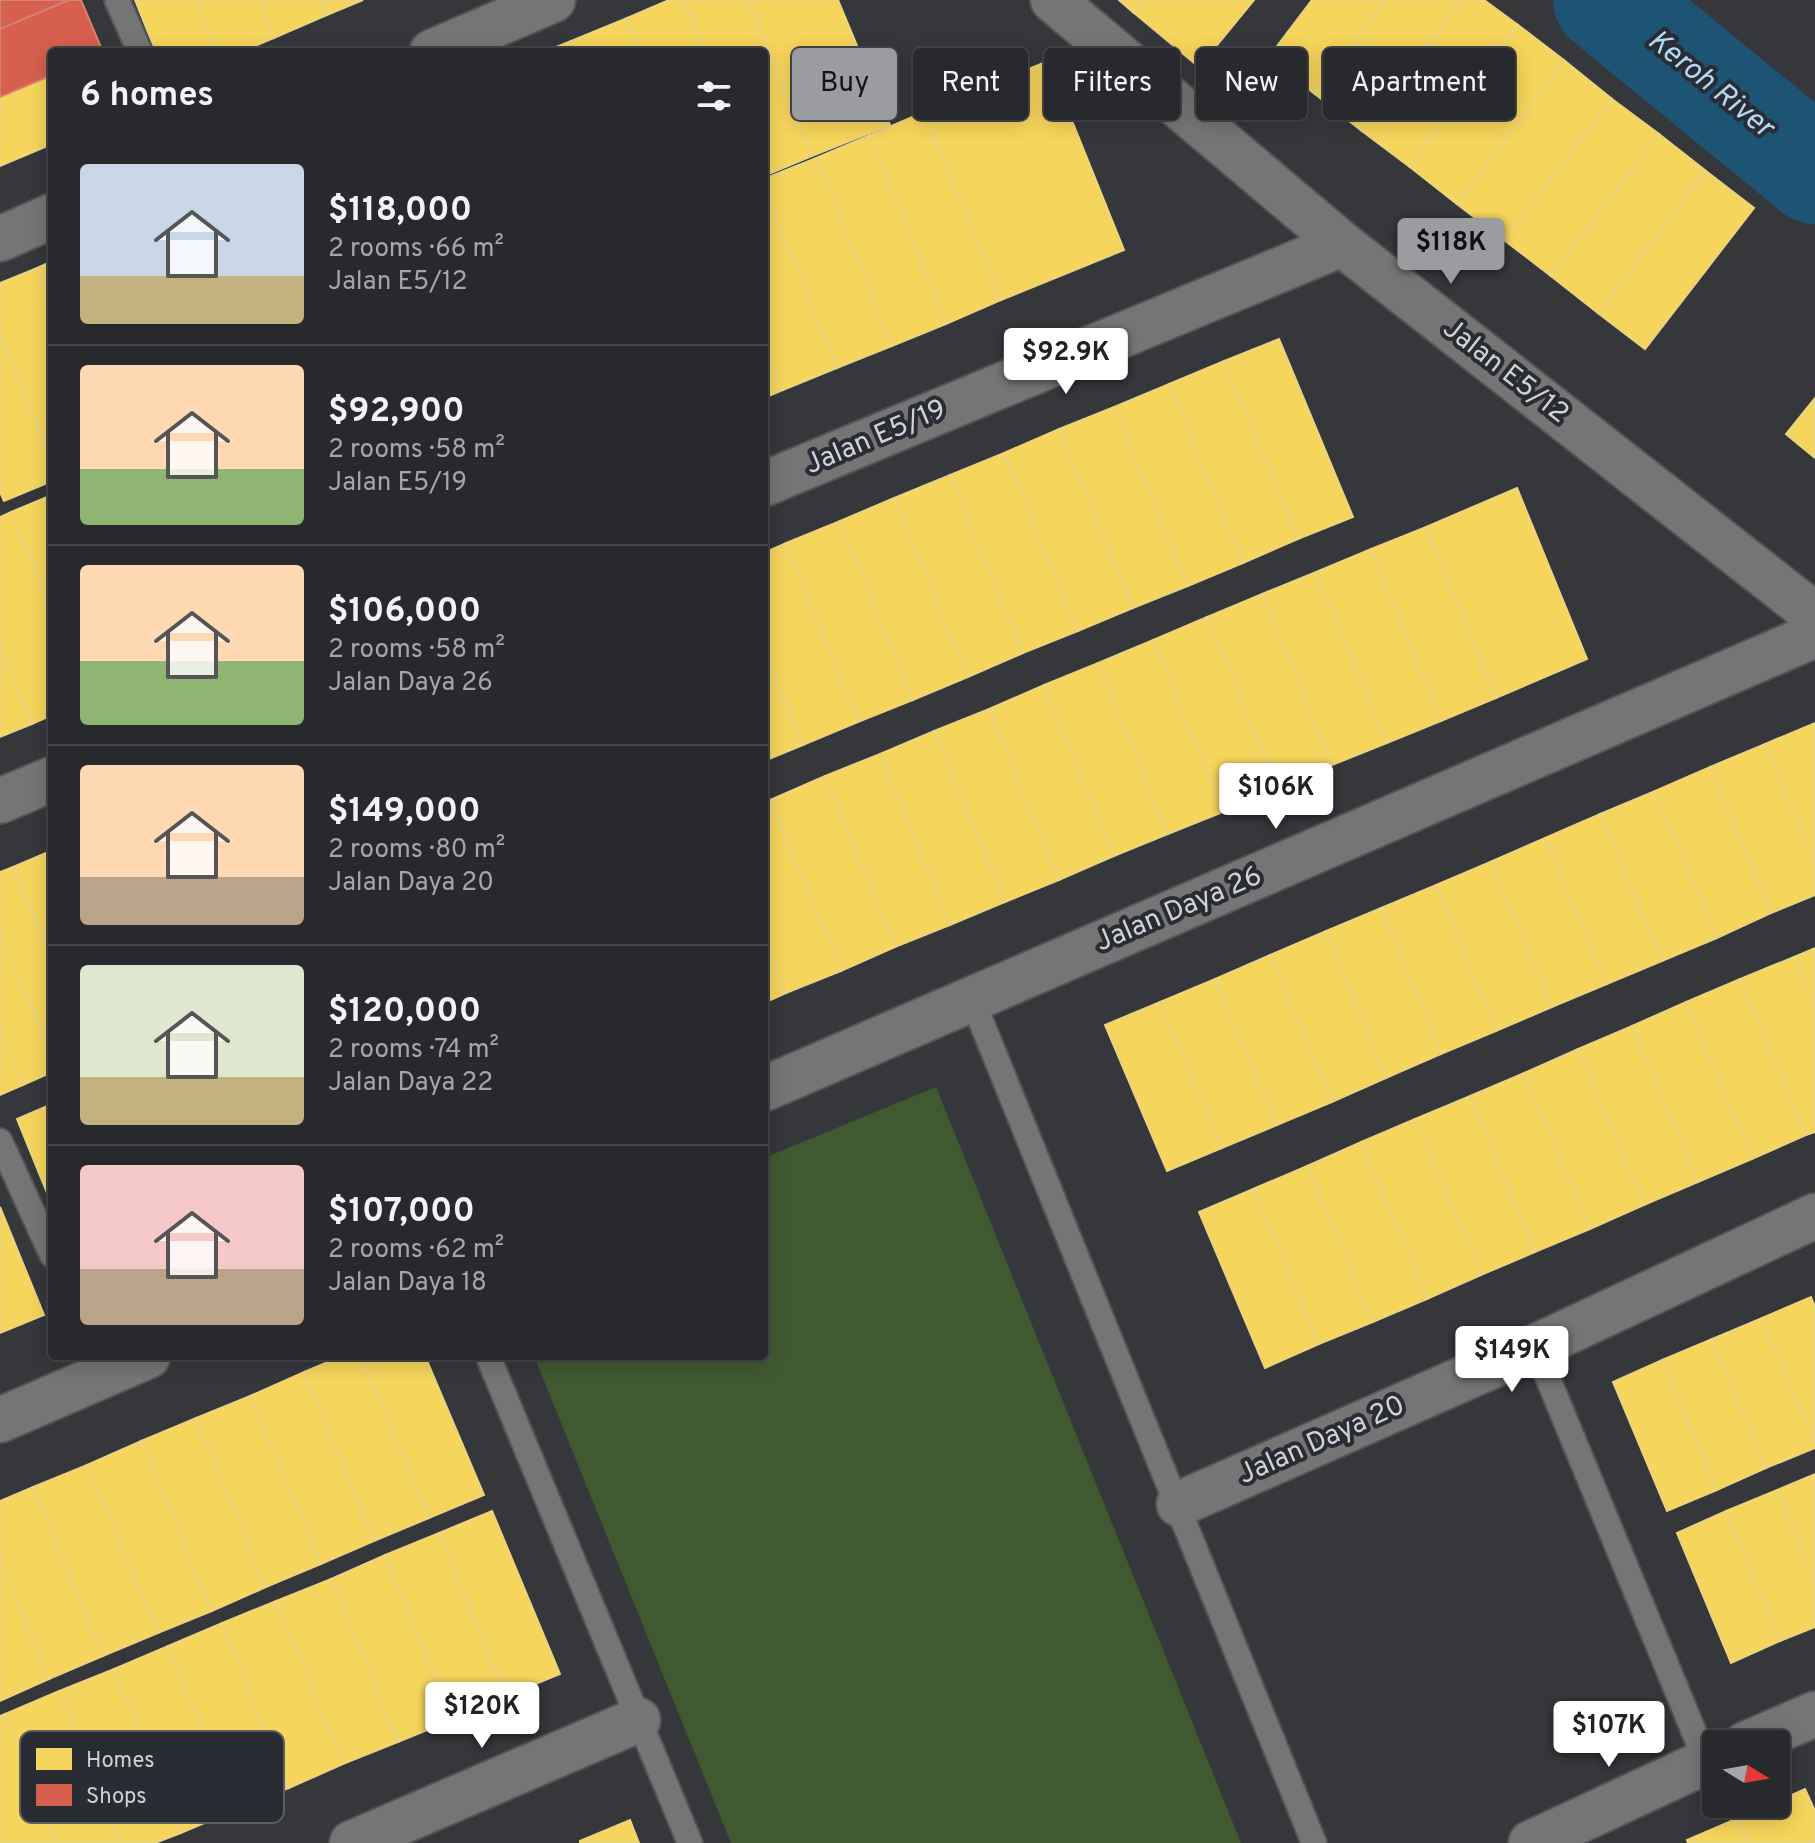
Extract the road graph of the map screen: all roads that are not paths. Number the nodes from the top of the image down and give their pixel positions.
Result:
1 (117, 0) edge
2 (553, 0) edge
3 (1053, 0) edge
4 (138, 48) edge
5 (441, 48) edge
6 (48, 218) edge
7 (0, 239) edge
8 (1342, 244) junction
9 (768, 482) edge
10 (1815, 615) edge
11 (1815, 635) edge
12 (48, 781) edge
13 (0, 801) edge
14 (972, 999) junction
15 (768, 1087) edge
16 (0, 1141) edge
17 (1815, 1216) edge
18 (48, 1246) edge
19 (1535, 1347) junction
20 (128, 1360) edge
21 (490, 1360) edge
22 (103, 1365) edge
23 (0, 1420) edge
24 (1179, 1504) junction
25 (1815, 1714) edge
26 (638, 1720) junction
27 (1778, 1730) edge
28 (1702, 1738) edge
29 (1702, 1763) edge
30 (352, 1843) edge
31 (690, 1843) edge
32 (1314, 1843) edge
33 (1531, 1843) edge

1 - 4 lane
2 - 5 street
3 - 8 street, Jalan E5/12
6 - 7 street
8 - 9 street, Jalan E5/19
8 - 10 street, Jalan E5/12
11 - 14 street, Jalan Daya 26
12 - 13 street
14 - 15 street, Jalan Daya 26
14 - 24 lane
16 - 18 lane
17 - 19 street, Jalan Daya 20
19 - 24 street, Jalan Daya 20
19 - 28 lane
20 - 22 street
21 - 26 lane
22 - 23 street
24 - 32 lane
25 - 27 street
26 - 30 street
26 - 31 lane
29 - 33 street

